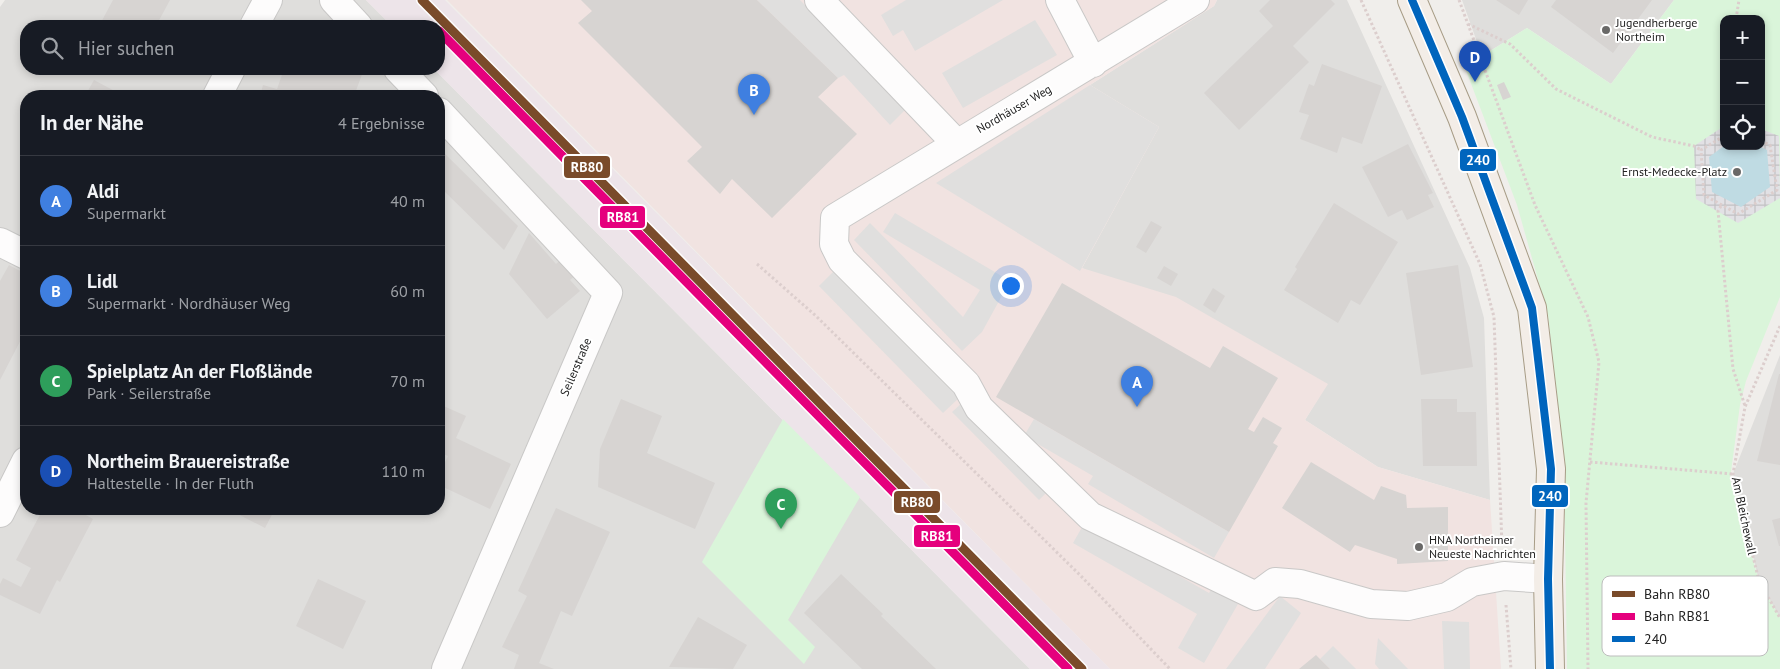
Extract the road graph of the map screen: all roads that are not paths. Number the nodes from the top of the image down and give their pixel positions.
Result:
1 (268, 0) edge
2 (334, 0) edge
3 (819, 0) edge
4 (1060, 0) edge
5 (1195, 0) edge
6 (1412, 0) edge
7 (257, 20) edge
8 (352, 20) edge
9 (1093, 63) junction
10 (228, 75) edge
11 (404, 75) edge
12 (220, 90) edge
13 (418, 90) edge
14 (445, 118) edge
15 (956, 143) junction
16 (0, 242) edge
17 (20, 252) edge
18 (20, 473) edge
19 (0, 513) edge
20 (1548, 579) junction
21 (446, 669) edge
22 (1550, 669) edge

1 - 7 street
2 - 8 street
3 - 15 street
4 - 9 street
5 - 9 street, Nordhäuser Weg
6 - 20 main road
9 - 15 street, Nordhäuser Weg
10 - 12 street
11 - 13 street
14 - 21 street, Seilerstraße
15 - 20 street, Nordhäuser Weg
16 - 17 street
18 - 19 street
20 - 22 main road

